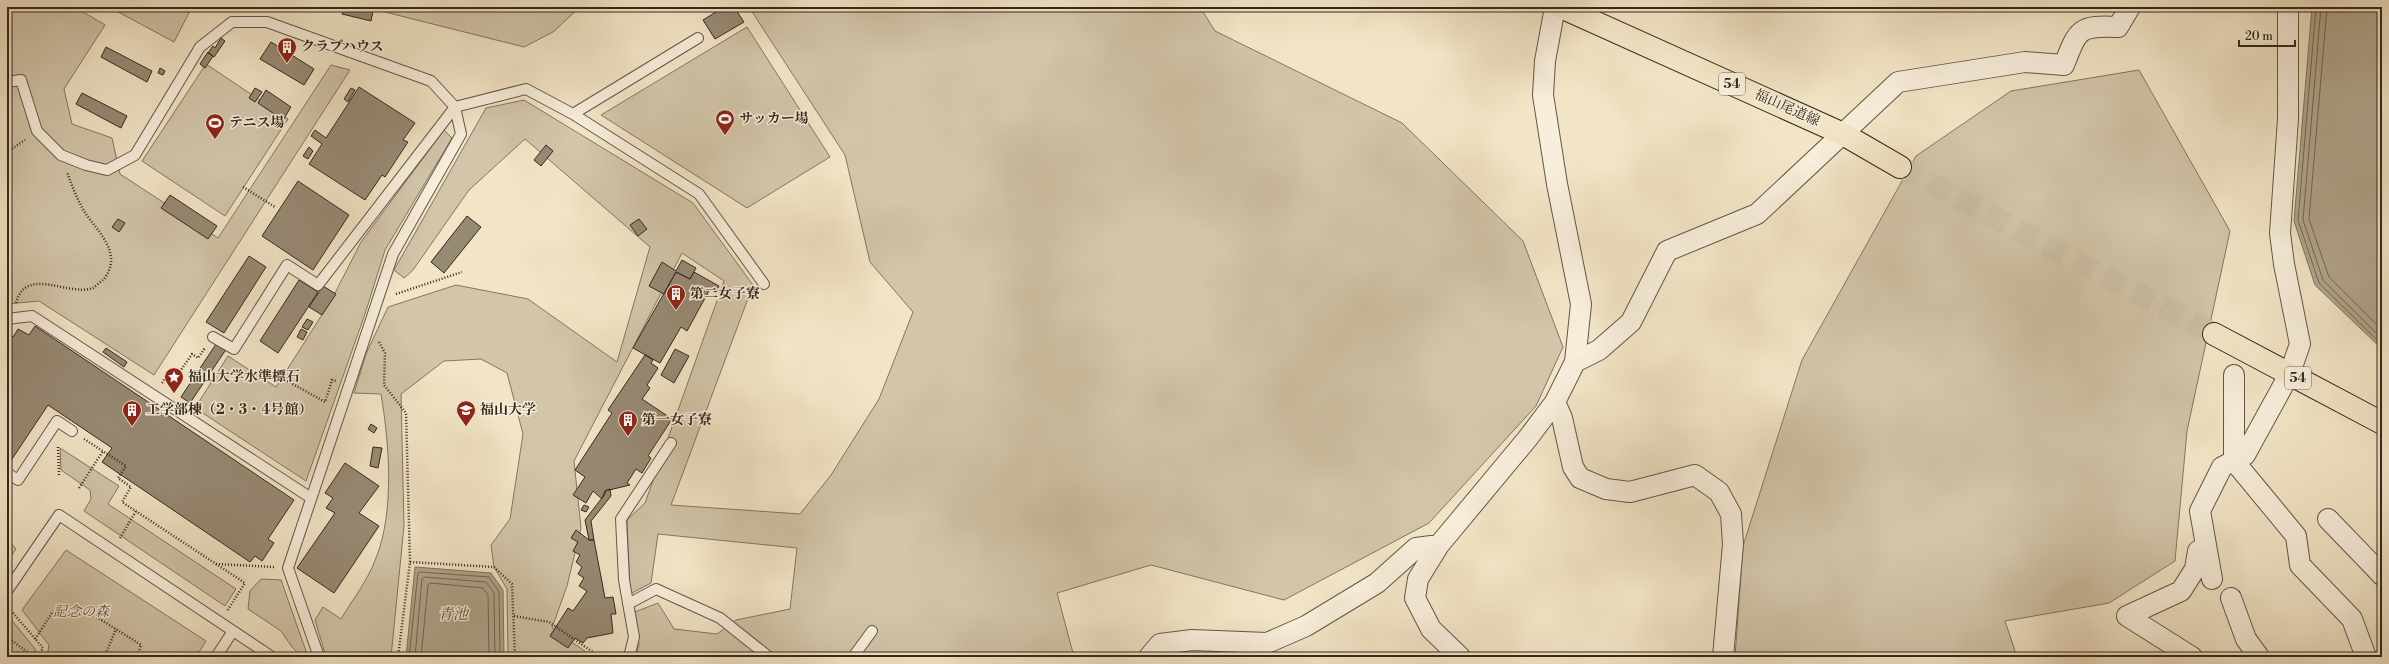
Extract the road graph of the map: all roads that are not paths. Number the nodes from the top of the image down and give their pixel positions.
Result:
1 (1555, 7) edge
2 (1561, 7) edge
3 (2130, 7) edge
4 (2288, 7) edge
5 (698, 38) dead end
6 (7, 82) edge
7 (455, 107) junction
8 (572, 114) junction
9 (1843, 134) junction
10 (1900, 167) tunnel mouth
11 (764, 284) dead end
12 (10, 319) edge
13 (2214, 334) tunnel mouth
14 (213, 337) road end
15 (1575, 362) junction
16 (2290, 373) junction
17 (2234, 375) dead end
18 (1555, 402) junction
19 (2382, 423) edge
20 (72, 431) road end
21 (671, 443) dead end
22 (2234, 461) junction
23 (7, 473) edge
24 (311, 498) junction
25 (2328, 519) dead end
26 (1439, 545) junction
27 (2206, 546) junction
28 (2382, 575) edge
29 (2212, 579) dead end
30 (7, 591) edge
31 (2231, 598) dead end
32 (628, 604) junction
33 (233, 631) junction
34 (872, 631) dead end
35 (216, 657) edge
36 (272, 657) edge
37 (320, 657) edge
38 (629, 657) edge
39 (769, 657) edge
40 (853, 657) edge
41 (1149, 657) edge
42 (1460, 657) edge
43 (1723, 657) edge
44 (2192, 657) edge
45 (2259, 657) edge
46 (2366, 657) edge

1 - 15 street
2 - 9 main road, 福山尾道線 / 54
3 - 9 street
4 - 16 street
5 - 8 lane
6 - 7 lane
7 - 8 lane
7 - 14 lane
7 - 24 lane
8 - 11 lane
9 - 10 main road, 福山尾道線 / 54
9 - 15 street
12 - 24 lane
13 - 16 main road, 54
15 - 18 street
16 - 19 main road, 54
16 - 22 street
17 - 22 street
18 - 26 street
18 - 43 street
20 - 23 lane
21 - 32 lane
22 - 27 street
22 - 46 street
24 - 37 lane
25 - 28 street
26 - 41 street
26 - 42 street
27 - 29 street
27 - 44 street
30 - 33 lane
31 - 45 street
32 - 38 lane
32 - 39 lane
33 - 35 lane
33 - 36 lane
34 - 40 lane

